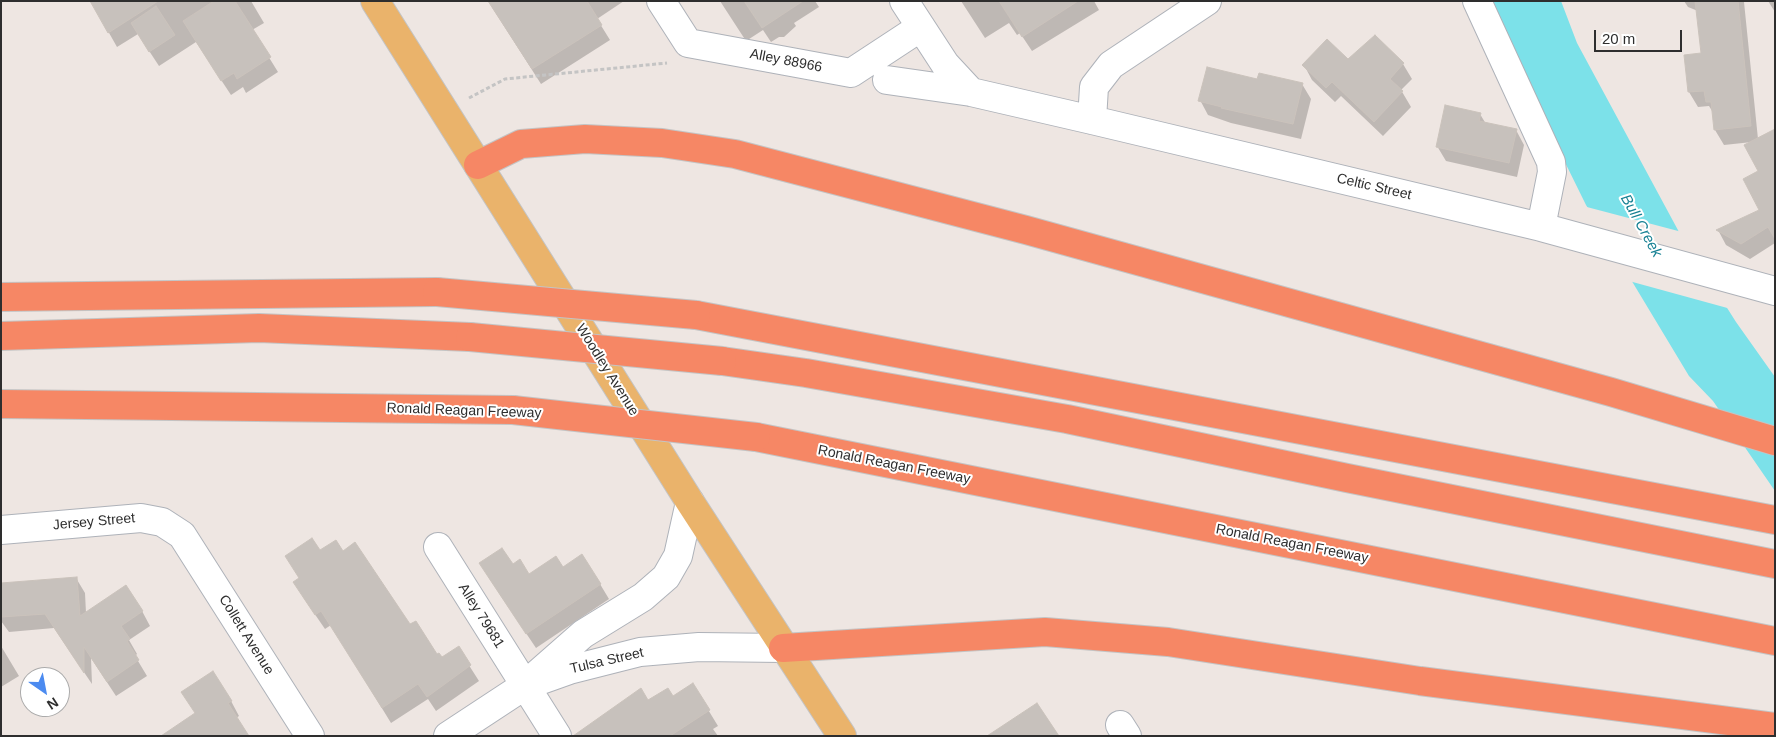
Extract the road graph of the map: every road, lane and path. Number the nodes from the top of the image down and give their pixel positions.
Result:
1 (375, 1) edge
2 (661, 1) edge
3 (904, 1) edge
4 (1207, 1) edge
5 (1477, 1) edge
6 (921, 27) junction
7 (688, 43) junction
8 (887, 80) dead end
9 (971, 92) junction
10 (444, 112) junction
11 (1092, 120) junction
12 (478, 165) junction
13 (1541, 227) junction
14 (1775, 291) edge
15 (1, 297) edge
16 (1, 336) edge
17 (1, 404) edge
18 (1775, 441) edge
19 (690, 502) junction
20 (1775, 520) edge
21 (1, 530) edge
22 (182, 535) joint
23 (438, 547) dead end
24 (1775, 564) edge
25 (1766, 639) edge
26 (783, 648) junction
27 (524, 686) junction
28 (1775, 727) edge
29 (310, 736) edge
30 (448, 736) edge
31 (557, 736) edge
32 (842, 736) edge

1 - 10 main road, Woodley Avenue
2 - 7 street
3 - 6 street
4 - 11 street
5 - 13 street
6 - 7 street, Alley 88966
6 - 9 street
7 - 10 path
8 - 9 street, Celtic Street
9 - 11 street, Celtic Street
10 - 12 main road, Woodley Avenue
11 - 13 street, Celtic Street
12 - 18 highway
12 - 19 main road, Woodley Avenue
13 - 14 street, Celtic Street
15 - 20 highway, bridge
16 - 24 highway, bridge
17 - 25 highway, Ronald Reagan Freeway, bridge
19 - 26 main road, Woodley Avenue
19 - 27 street
21 - 22 street, Jersey Street
22 - 29 street, Collett Avenue
23 - 27 street, Alley 79681
26 - 27 street, Tulsa Street
26 - 28 highway
26 - 32 main road, Woodley Avenue
27 - 30 street, Tulsa Street
27 - 31 street, Alley 79681

